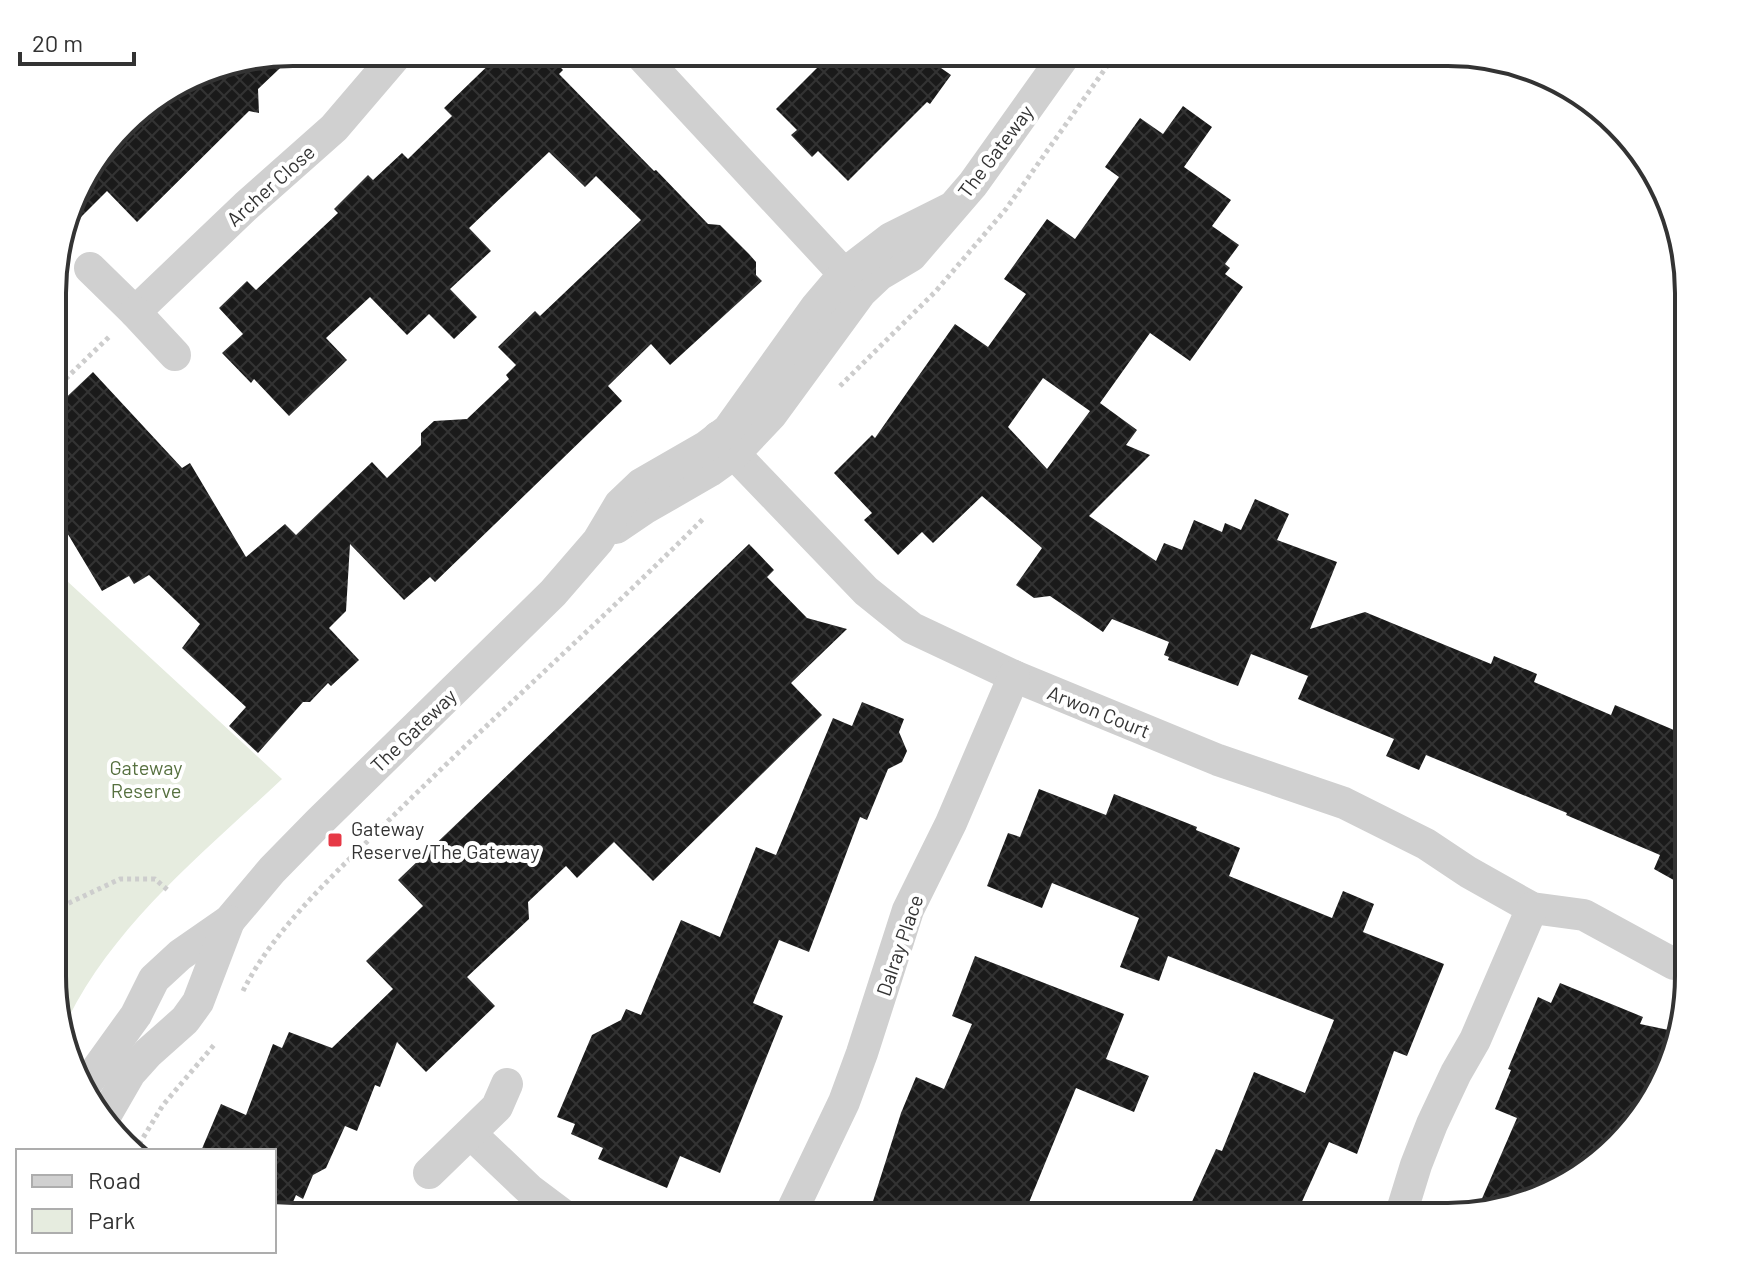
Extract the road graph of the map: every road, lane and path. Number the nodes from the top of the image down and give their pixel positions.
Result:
1 (387, 66) edge
2 (651, 66) edge
3 (1057, 66) edge
4 (1107, 66) edge
5 (90, 268) dead end
6 (852, 283) junction
7 (135, 312) junction
8 (175, 355) dead end
9 (66, 378) edge
10 (831, 394) dead end
11 (735, 454) junction
12 (1014, 676) junction
13 (170, 892) dead end
14 (66, 904) edge
15 (1532, 908) junction
16 (229, 921) junction
17 (1674, 964) dead end
18 (239, 1001) dead end
19 (218, 1040) dead end
20 (90, 1078) edge
21 (507, 1084) dead end
22 (109, 1109) edge
23 (471, 1134) junction
24 (140, 1143) edge
25 (429, 1173) dead end
26 (547, 1203) edge
27 (796, 1203) edge
28 (1404, 1203) edge

1 - 7 street, Archer Close
2 - 6 street
3 - 6 street, The Gateway
4 - 10 path
5 - 7 street
6 - 11 street, The Gateway
7 - 8 street
7 - 9 path
11 - 12 street, Arwon Court
11 - 16 street, The Gateway
11 - 18 path
12 - 15 street, Arwon Court
12 - 27 street, Dalray Place
13 - 14 path
15 - 17 street, Arwon Court
15 - 28 street
16 - 20 street, The Gateway
16 - 22 street, The Gateway
19 - 24 path
21 - 23 street
23 - 25 street
23 - 26 street

